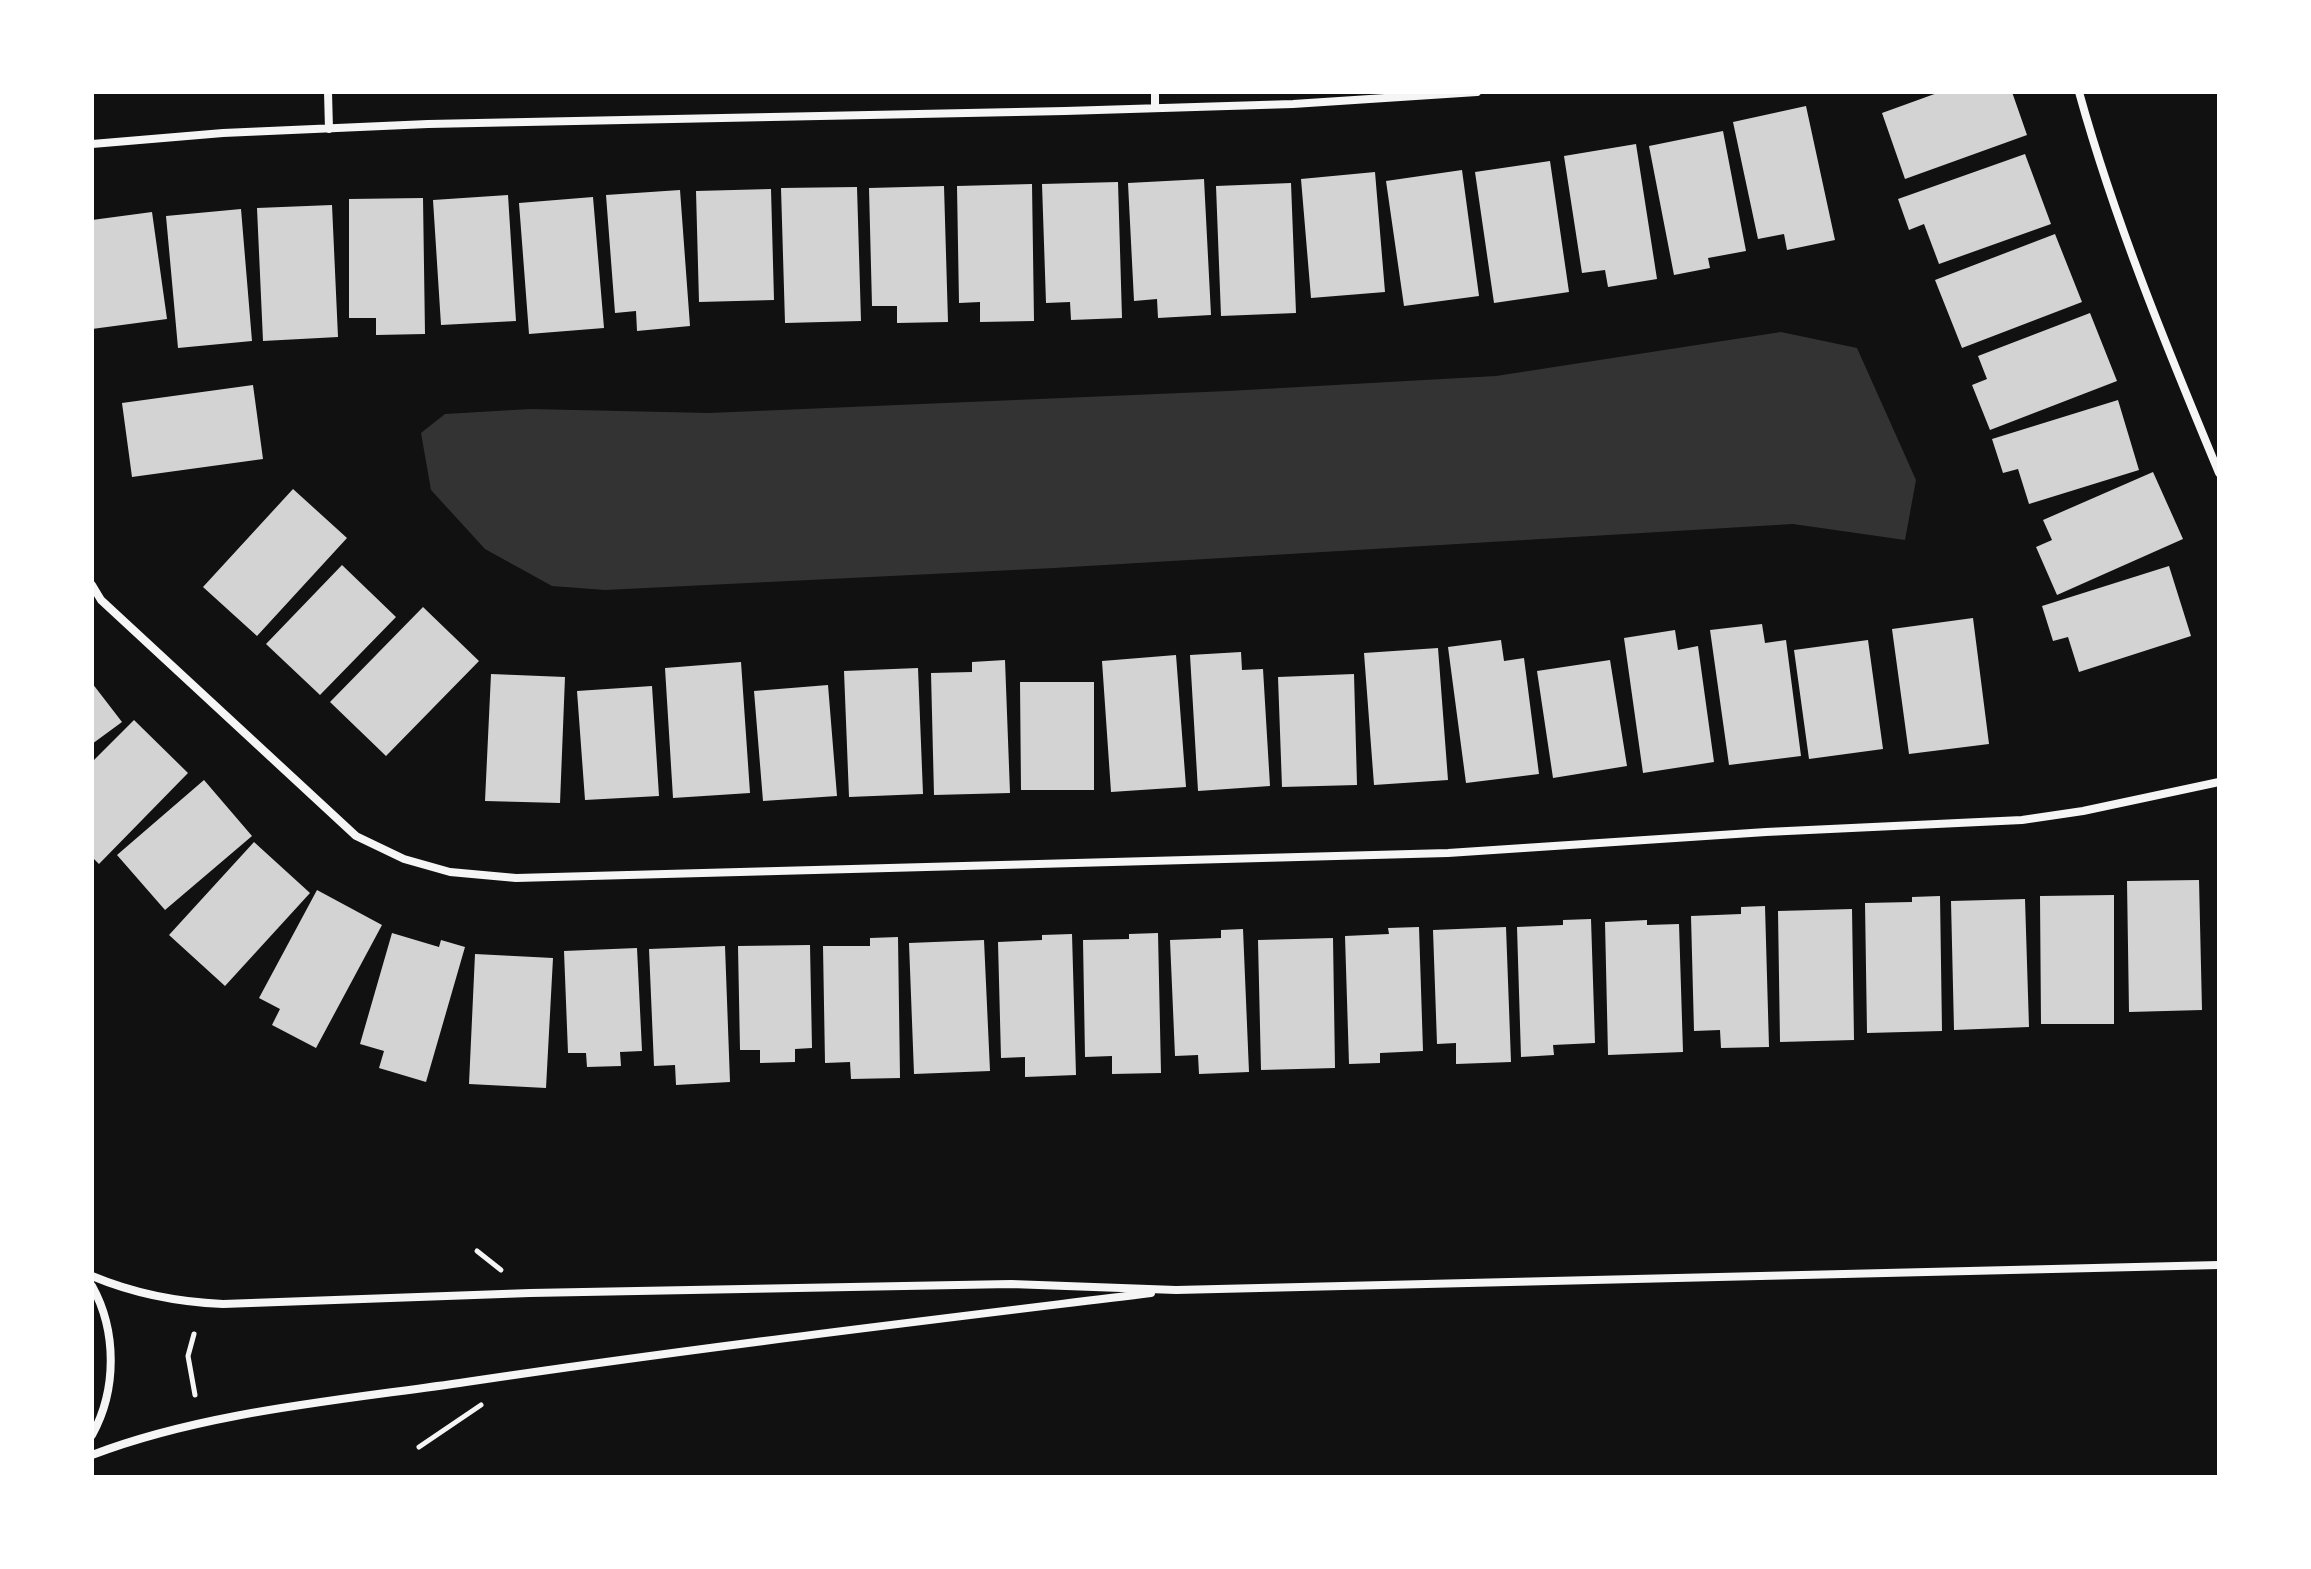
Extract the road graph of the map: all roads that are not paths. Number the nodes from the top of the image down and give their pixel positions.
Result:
1 (328, 92) edge
2 (1155, 92) edge
3 (1477, 92) edge
4 (2079, 92) edge
5 (1155, 108) junction
6 (329, 129) junction
7 (92, 144) edge
8 (2219, 473) edge
9 (92, 585) edge
10 (2219, 782) edge
11 (2219, 1265) edge
12 (92, 1276) edge
13 (92, 1286) edge
14 (1176, 1290) junction
15 (92, 1435) edge
16 (92, 1455) edge

1 - 6 street
2 - 5 street
3 - 5 street
4 - 8 street
5 - 6 street
6 - 7 street
9 - 10 street
11 - 14 street
12 - 14 street
13 - 15 street
14 - 16 street

